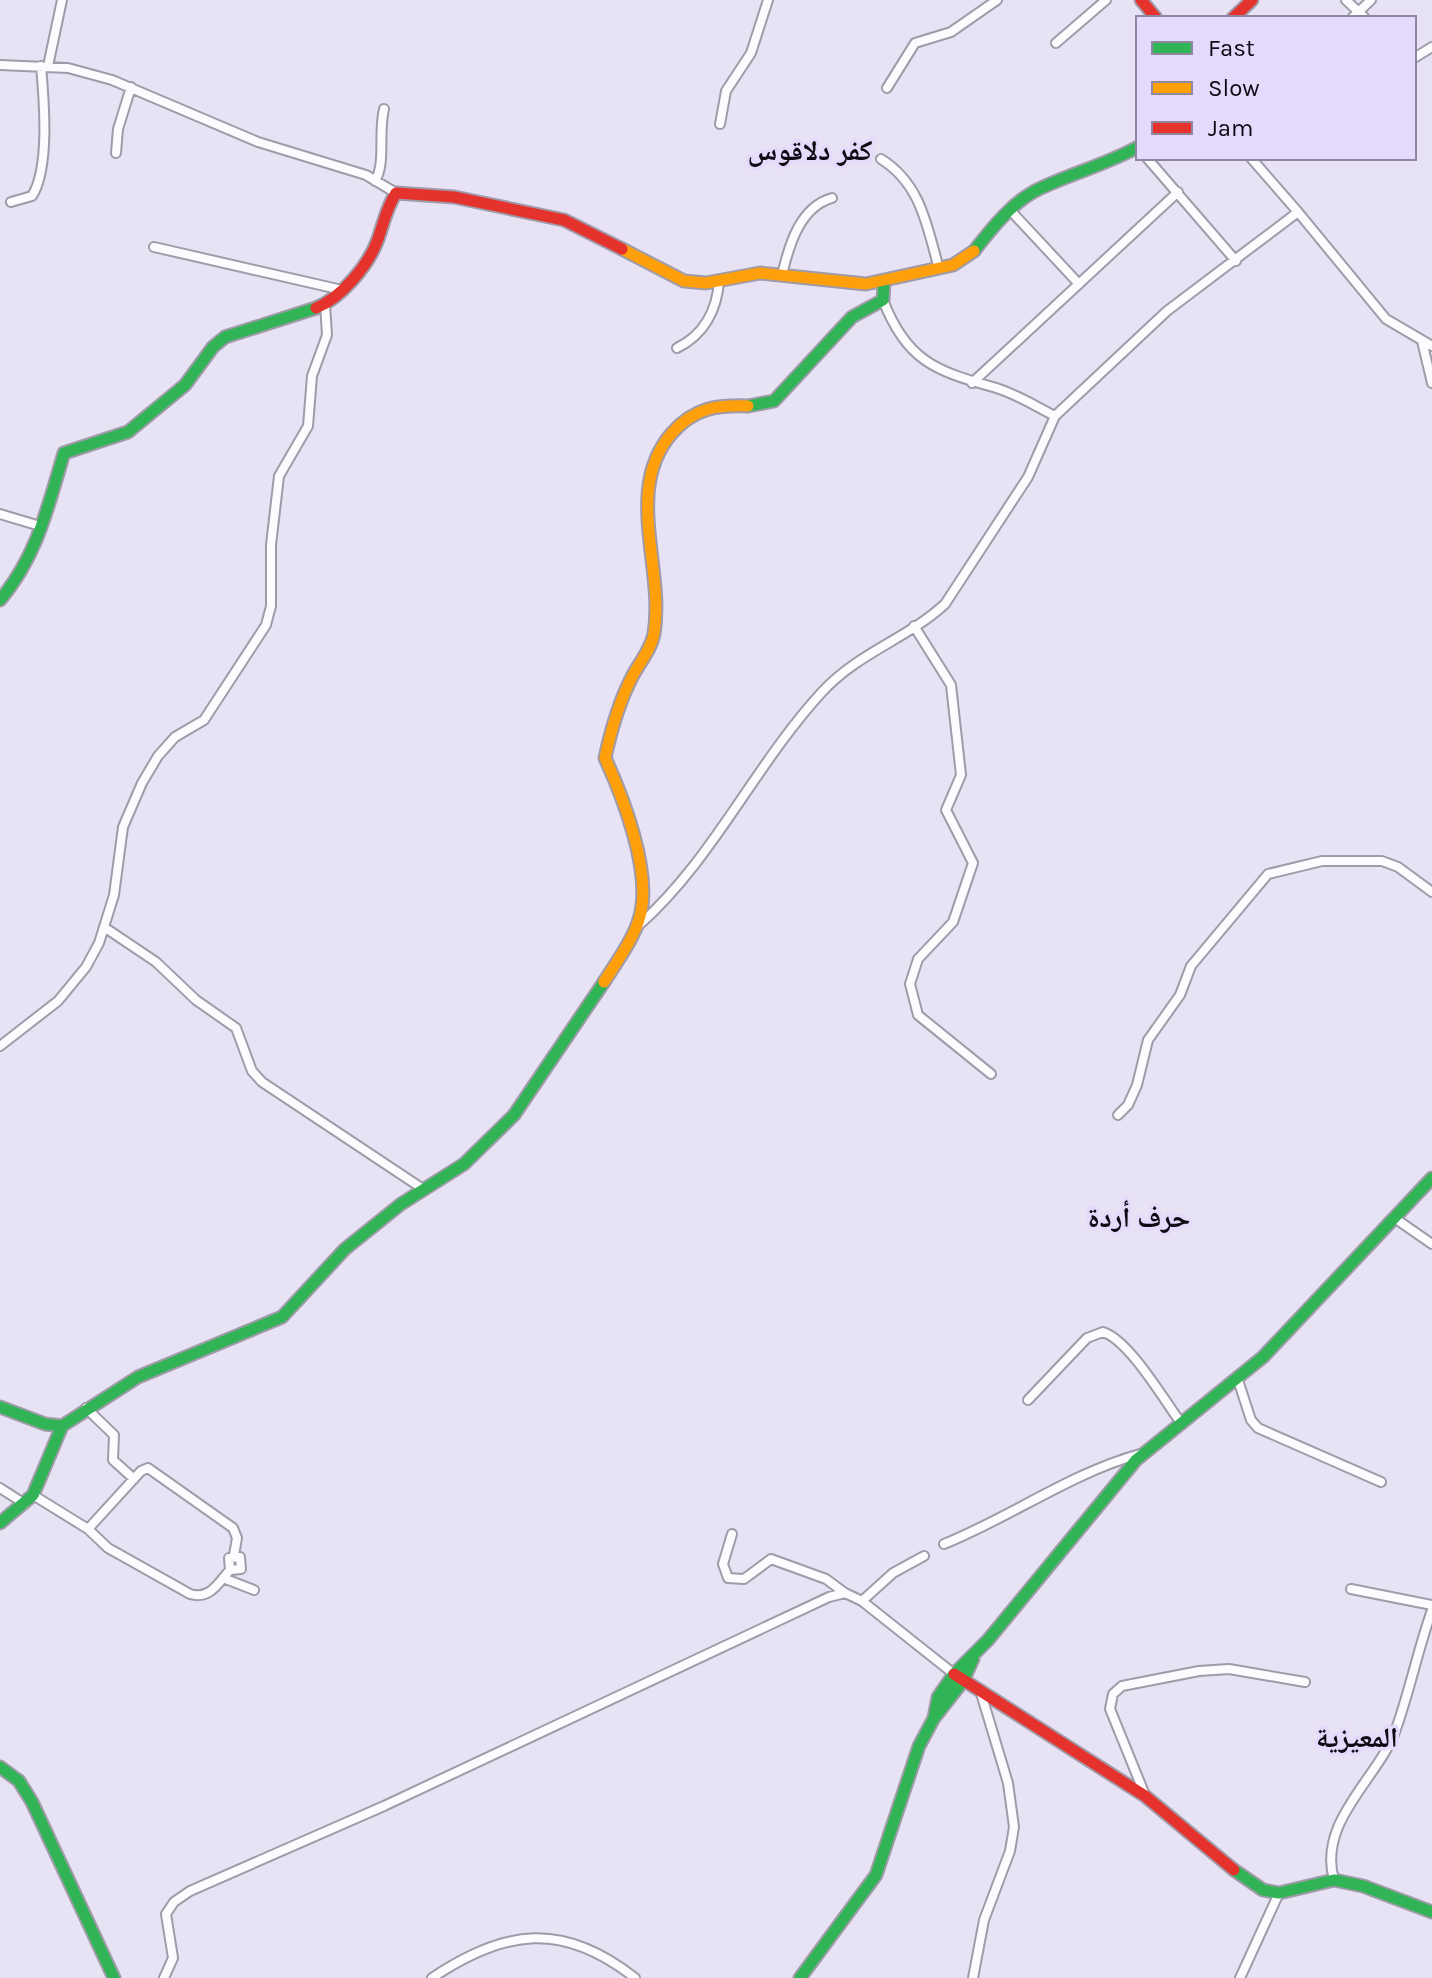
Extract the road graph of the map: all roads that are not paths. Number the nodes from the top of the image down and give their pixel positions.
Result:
1 (62, 0) edge
2 (768, 0) edge
3 (997, 0) edge
4 (1106, 0) edge
5 (1141, 0) edge
6 (1252, 0) edge
7 (1346, 0) edge
8 (1371, 0) edge
9 (1154, 16) edge
10 (1235, 16) edge
11 (1358, 16) edge
12 (1056, 43) dead end
13 (0, 65) edge
14 (44, 66) junction
15 (131, 87) junction
16 (887, 88) dead end
17 (384, 109) dead end
18 (720, 124) dead end
19 (1136, 149) edge
20 (116, 153) dead end
21 (881, 159) dead end
22 (1149, 160) edge
23 (1253, 160) edge
24 (375, 181) junction
25 (1178, 192) junction
26 (396, 193) junction
27 (832, 198) dead end
28 (11, 202) dead end
29 (1010, 210) junction
30 (1298, 212) junction
31 (154, 247) dead end
32 (1236, 261) junction
33 (939, 269) junction
34 (782, 275) junction
35 (719, 281) junction
36 (884, 282) junction
37 (1079, 284) junction
38 (342, 290) junction
39 (883, 300) junction
40 (325, 304) junction
41 (1422, 341) junction
42 (1432, 346) edge
43 (677, 348) dead end
44 (972, 383) junction
45 (1432, 383) edge
46 (1055, 416) junction
47 (0, 514) edge
48 (40, 526) junction
49 (0, 600) edge
50 (914, 626) junction
51 (1432, 892) edge
52 (104, 927) junction
53 (636, 927) junction
54 (0, 1046) edge
55 (991, 1074) dead end
56 (1118, 1115) dead end
57 (1432, 1178) edge
58 (423, 1189) junction
59 (1396, 1219) junction
60 (1432, 1244) edge
61 (1238, 1380) junction
62 (1028, 1400) dead end
63 (0, 1407) edge
64 (86, 1408) junction
65 (1181, 1423) junction
66 (62, 1426) junction
67 (1145, 1452) junction
68 (134, 1479) junction
69 (1381, 1482) dead end
70 (0, 1488) edge
71 (29, 1500) junction
72 (0, 1523) edge
73 (88, 1529) junction
74 (732, 1534) dead end
75 (944, 1544) dead end
76 (234, 1555) junction
77 (924, 1556) dead end
78 (230, 1570) junction
79 (223, 1578) junction
80 (1351, 1589) dead end
81 (254, 1590) dead end
82 (845, 1593) junction
83 (862, 1601) junction
84 (1432, 1608) edge
85 (958, 1678) junction
86 (1305, 1682) dead end
87 (980, 1690) junction
88 (0, 1767) edge
89 (1145, 1796) junction
90 (1334, 1880) junction
91 (1279, 1893) junction
92 (1432, 1912) edge
93 (114, 1978) edge
94 (164, 1978) edge
95 (432, 1978) edge
96 (635, 1978) edge
97 (800, 1978) edge
98 (973, 1978) edge
99 (1240, 1978) edge

1 - 14 street
2 - 18 street
3 - 16 street
4 - 12 street
5 - 9 main road
6 - 10 main road
7 - 11 street
8 - 11 street
13 - 14 street
14 - 15 street
14 - 28 street
15 - 20 street
15 - 24 street
17 - 24 street
19 - 29 main road
21 - 33 street
22 - 25 street
23 - 30 street
24 - 26 street
25 - 32 street
25 - 37 street
26 - 35 main road
26 - 38 main road
27 - 34 street
29 - 33 main road
29 - 37 street
30 - 32 street
30 - 41 street
31 - 38 street
32 - 46 street
33 - 36 main road
34 - 35 main road
34 - 36 main road
35 - 43 street
36 - 39 main road
37 - 44 street
38 - 40 main road
39 - 44 street
39 - 53 main road
40 - 48 main road
40 - 52 street
41 - 42 street
41 - 45 street
44 - 46 street
46 - 50 street
47 - 48 street
48 - 49 main road
50 - 53 street
50 - 55 street
51 - 56 street
52 - 54 street
52 - 58 street
53 - 58 main road
57 - 59 main road
58 - 64 main road
59 - 60 street
59 - 61 main road
61 - 65 main road
61 - 69 street
62 - 65 street
63 - 66 main road
64 - 66 main road
64 - 68 street
65 - 67 main road
66 - 71 main road
67 - 75 street
67 - 85 main road
68 - 73 street
68 - 76 street
70 - 71 street
71 - 72 main road
71 - 73 street
73 - 79 street
74 - 82 street
76 - 78 street
76 - 78 street
77 - 83 street
78 - 79 street
79 - 81 street
80 - 84 street
82 - 83 street
82 - 94 street
83 - 85 street
84 - 90 street
85 - 87 main road
85 - 97 main road
86 - 89 street
87 - 89 main road
87 - 98 street
88 - 93 main road
89 - 91 main road
90 - 91 main road
90 - 92 main road
91 - 99 street
95 - 96 street

